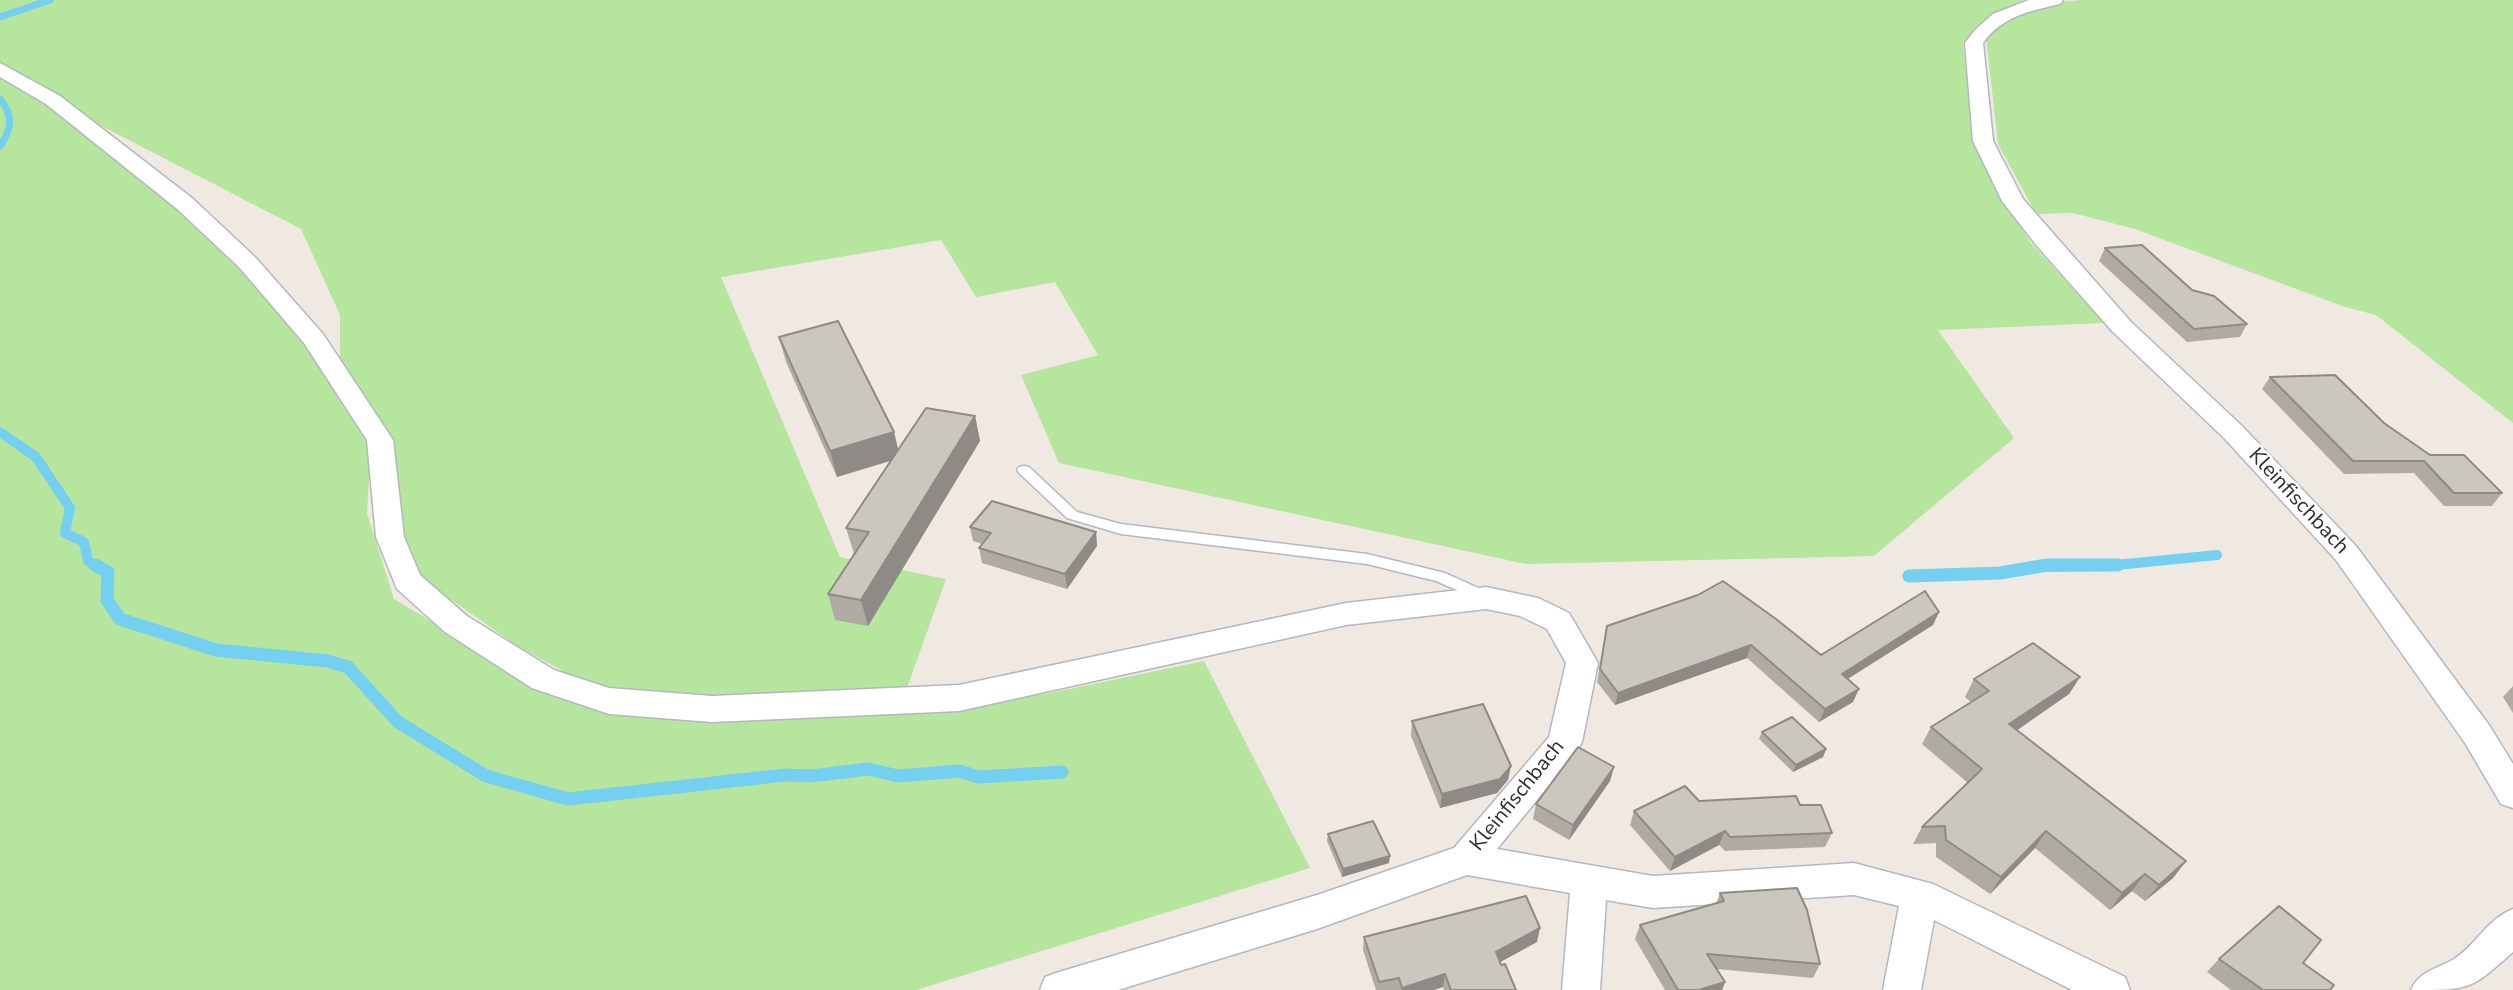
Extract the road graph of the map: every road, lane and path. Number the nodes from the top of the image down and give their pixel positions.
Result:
1 (2054, 0) edge
2 (0, 69) edge
3 (1024, 470) dead end
4 (1486, 598) junction
5 (2513, 794) edge
6 (1467, 859) junction
7 (1590, 880) junction
8 (1920, 895) junction
9 (2513, 926) edge
10 (1059, 990) edge
11 (1581, 990) edge
12 (1902, 990) edge
13 (2111, 990) edge
14 (2430, 990) edge

1 - 5 street, Kleinfischbach
2 - 4 street, Kleinfischbach
3 - 4 lane
4 - 6 street, Kleinfischbach
6 - 7 street, Kleinfischbach
6 - 10 street, Kleinfischbach
7 - 8 street, Kleinfischbach
7 - 11 street
8 - 12 street
8 - 13 street, Kleinfischbach
9 - 14 street

